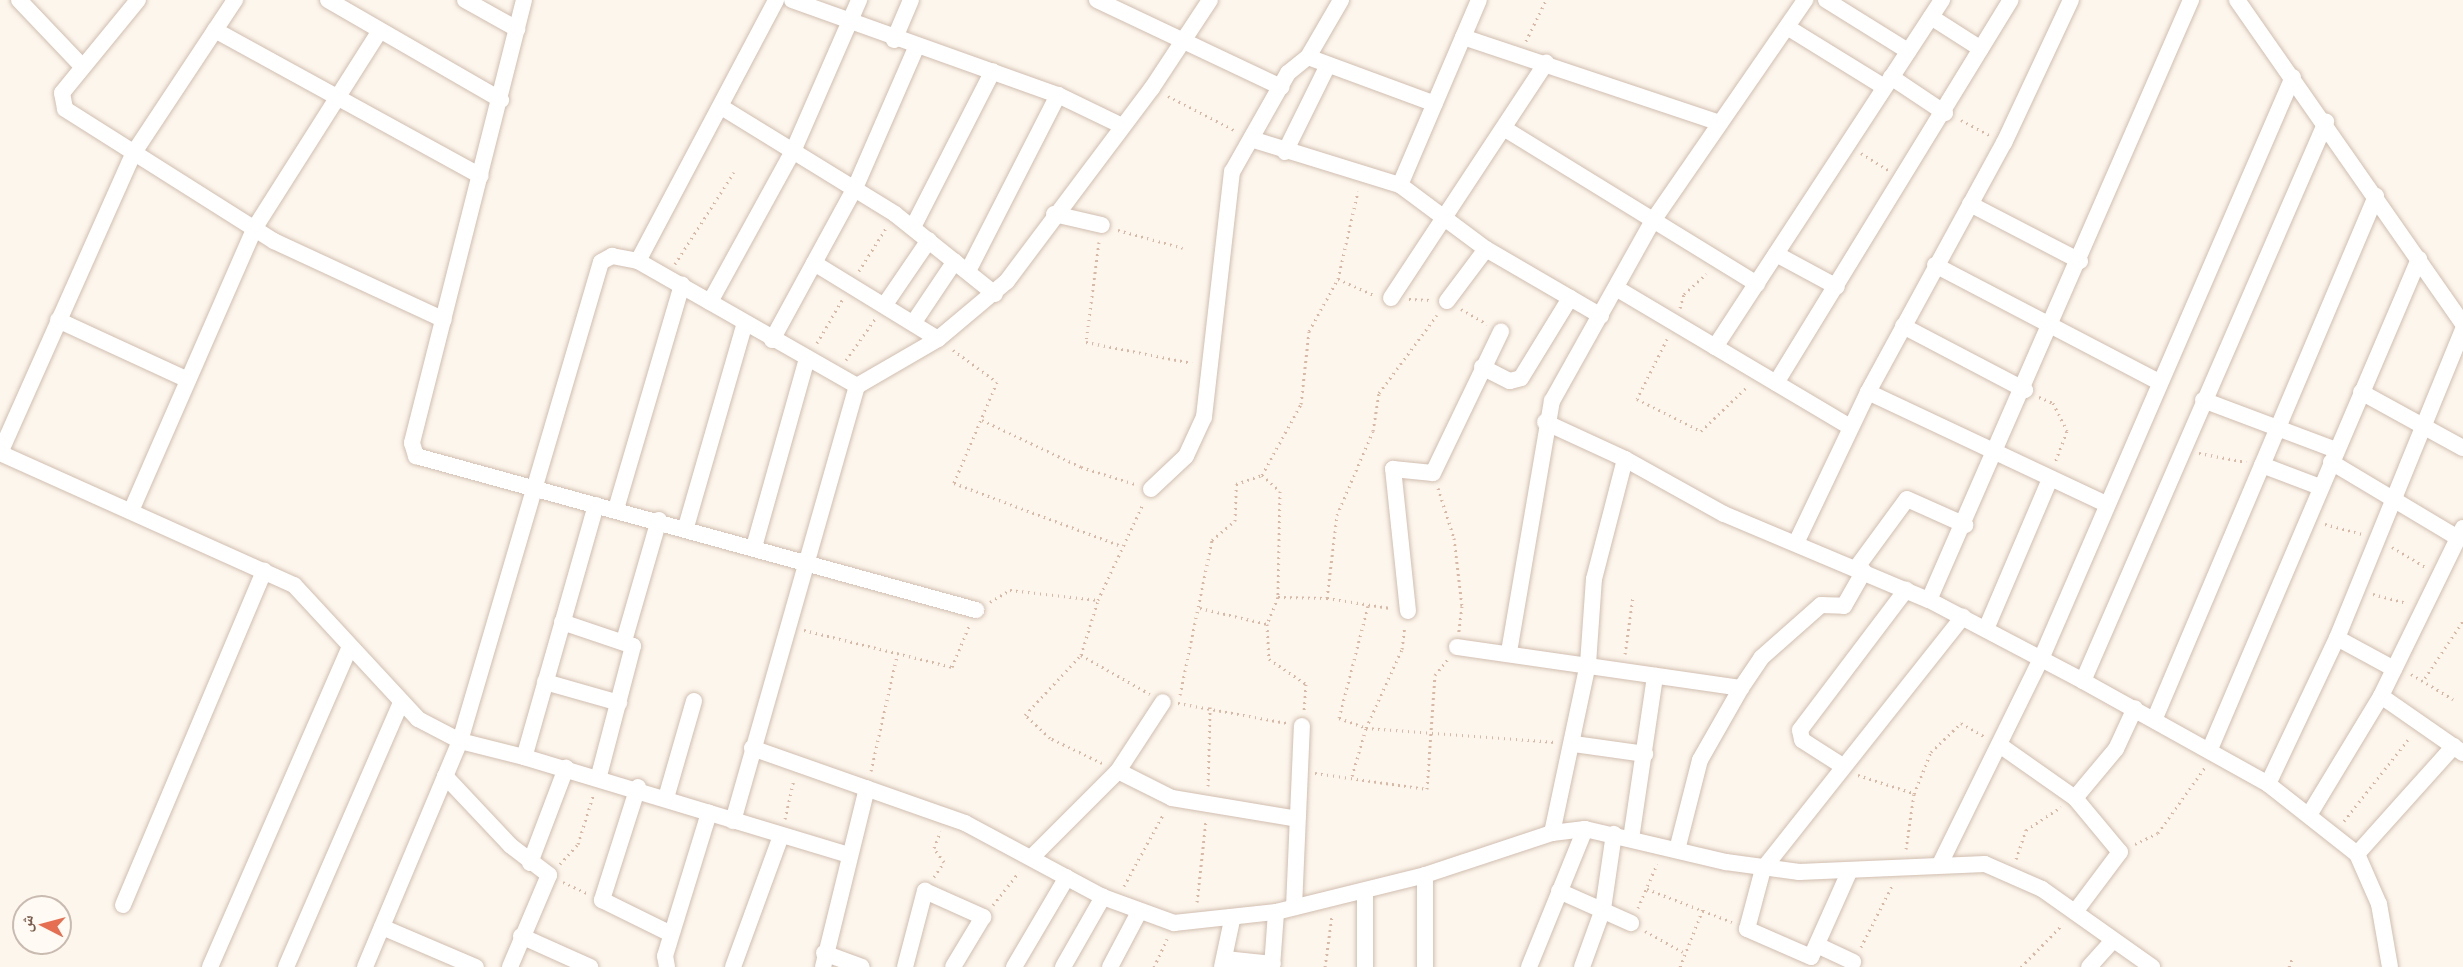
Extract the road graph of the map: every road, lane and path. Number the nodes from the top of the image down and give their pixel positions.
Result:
1 (19, 0) edge
2 (138, 0) edge
3 (236, 0) edge
4 (328, 0) edge
5 (465, 0) edge
6 (524, 0) edge
7 (776, 0) edge
8 (792, 0) edge
9 (859, 0) edge
10 (911, 0) edge
11 (1097, 0) edge
12 (1210, 0) edge
13 (1341, 0) edge
14 (1479, 0) edge
15 (1546, 0) edge
16 (1804, 0) edge
17 (1826, 0) edge
18 (1942, 0) edge
19 (2011, 0) edge
20 (2071, 0) edge
21 (2191, 0) edge
22 (2237, 0) edge
23 (1115, 4) edge
24 (1931, 17) junction
25 (850, 22) junction
26 (1787, 27) junction
27 (517, 29) junction
28 (215, 30) junction
29 (379, 32) junction
30 (1462, 36) junction
31 (1184, 39) junction
32 (894, 40) junction
33 (916, 48) junction
34 (1981, 49) junction
35 (1908, 51) junction
36 (1519, 54) junction
37 (1308, 57) junction
38 (1546, 63) junction
39 (81, 65) junction
40 (1328, 65) junction
41 (993, 71) junction
42 (2293, 77) junction
43 (1887, 82) junction
44 (1281, 87) junction
45 (1152, 88) junction
46 (1058, 95) junction
47 (336, 99) junction
48 (501, 100) junction
49 (1435, 104) junction
50 (723, 108) junction
51 (1945, 113) junction
52 (1720, 123) junction
53 (2326, 123) junction
54 (1122, 126) junction
55 (1505, 129) junction
56 (1251, 139) junction
57 (2004, 143) junction
58 (1848, 144) junction
59 (794, 149) junction
60 (1285, 152) junction
61 (133, 154) junction
62 (734, 172) dead end
63 (1361, 175) junction
64 (481, 176) junction
65 (1905, 180) junction
66 (1400, 185) junction
67 (855, 188) junction
68 (2376, 196) junction
69 (1970, 204) junction
70 (1054, 214) junction
71 (1447, 218) junction
72 (1652, 222) junction
73 (1102, 225) junction
74 (913, 227) junction
75 (254, 230) junction
76 (929, 240) junction
77 (1183, 248) dead end
78 (1486, 249) junction
79 (1776, 254) junction
80 (2419, 259) junction
81 (638, 261) junction
82 (2080, 261) junction
83 (814, 263) junction
84 (1719, 263) junction
85 (1935, 265) junction
86 (962, 266) junction
87 (667, 276) junction
88 (1338, 279) junction
89 (1757, 284) junction
90 (682, 285) junction
91 (1837, 287) junction
92 (1616, 288) junction
93 (995, 294) junction
94 (1391, 298) junction
95 (1570, 298) junction
96 (1447, 301) junction
97 (710, 302) junction
98 (886, 303) junction
99 (1601, 315) junction
100 (58, 320) junction
101 (444, 320) junction
102 (914, 322) junction
103 (1676, 323) junction
104 (2463, 324) edge
105 (744, 326) junction
106 (1903, 326) junction
107 (2053, 328) junction
108 (2463, 330) edge
109 (1501, 332) joint
110 (938, 339) junction
111 (772, 340) junction
112 (1715, 347) junction
113 (807, 358) junction
114 (1213, 367) junction
115 (1482, 367) junction
116 (837, 374) junction
117 (1761, 374) junction
118 (188, 380) junction
119 (2159, 382) junction
120 (1776, 383) junction
121 (857, 386) junction
122 (2025, 390) junction
123 (1868, 392) junction
124 (2361, 392) junction
125 (2203, 400) junction
126 (982, 420) junction
127 (1545, 422) junction
128 (2424, 426) junction
129 (1850, 427) junction
130 (2277, 429) junction
131 (2463, 448) edge
132 (2180, 450) junction
133 (0, 453) edge
134 (1997, 456) junction
135 (2333, 456) junction
136 (1625, 459) junction
137 (2262, 465) junction
138 (1433, 473) junction
139 (1262, 474) junction
140 (2050, 479) junction
141 (2320, 487) junction
142 (1151, 489) junction
143 (535, 490) junction
144 (2392, 499) junction
145 (2106, 504) junction
146 (596, 505) junction
147 (616, 509) junction
148 (130, 511) junction
149 (2307, 519) junction
150 (659, 520) junction
151 (1965, 525) junction
152 (686, 527) junction
153 (2377, 538) junction
154 (1797, 541) junction
155 (2459, 543) edge
156 (1122, 546) junction
157 (754, 547) junction
158 (804, 561) junction
159 (1860, 569) junction
160 (264, 571) junction
161 (2437, 574) junction
162 (2355, 589) junction
163 (1906, 590) junction
164 (1278, 597) junction
165 (1633, 597) dead end
166 (1327, 598) junction
167 (1098, 600) junction
168 (1929, 600) junction
169 (1368, 606) junction
170 (2424, 607) junction
171 (1200, 608) junction
172 (976, 610) junction
173 (1408, 611) junction
174 (1963, 617) junction
175 (2463, 621) edge
176 (562, 622) junction
177 (1267, 624) junction
178 (788, 626) junction
179 (1986, 629) junction
180 (2337, 638) junction
181 (624, 642) junction
182 (1457, 647) junction
183 (349, 649) junction
184 (1509, 652) junction
185 (1081, 654) junction
186 (897, 656) junction
187 (2041, 659) junction
188 (1588, 664) junction
189 (2394, 669) junction
190 (1623, 671) junction
191 (1655, 676) junction
192 (2083, 681) junction
193 (545, 682) junction
194 (1741, 688) junction
195 (2381, 696) junction
196 (2453, 699) dead end
197 (694, 701) dead end
198 (1163, 702) joint
199 (401, 703) junction
200 (619, 704) junction
201 (1210, 707) junction
202 (2135, 708) junction
203 (2155, 718) junction
204 (2420, 723) junction
205 (1302, 726) junction
206 (1366, 728) junction
207 (1434, 731) junction
208 (460, 741) junction
209 (1574, 744) junction
210 (2001, 746) junction
211 (752, 748) junction
212 (2210, 749) junction
213 (2458, 749) edge
214 (1645, 754) junction
215 (524, 756) junction
216 (798, 763) junction
217 (1841, 765) junction
218 (566, 768) junction
219 (1118, 771) junction
220 (1298, 771) junction
221 (445, 776) junction
222 (599, 776) junction
223 (1352, 776) junction
224 (2268, 784) junction
225 (638, 787) junction
226 (867, 788) junction
227 (1914, 794) junction
228 (666, 798) junction
229 (1172, 798) junction
230 (2075, 798) junction
231 (1207, 806) junction
232 (709, 813) junction
233 (2309, 815) junction
234 (946, 816) junction
235 (1297, 819) junction
236 (732, 821) junction
237 (1585, 829) junction
238 (2330, 831) junction
239 (1552, 833) junction
240 (781, 836) junction
241 (1623, 837) junction
242 (1671, 848) junction
243 (2120, 852) junction
244 (2357, 854) junction
245 (848, 855) junction
246 (1032, 857) junction
247 (530, 863) junction
248 (1940, 864) junction
249 (1902, 867) junction
250 (1763, 868) junction
251 (1850, 870) junction
252 (2012, 872) junction
253 (549, 875) junction
254 (1425, 875) junction
255 (1068, 877) junction
256 (925, 891) junction
257 (1365, 891) junction
258 (1559, 891) junction
259 (1334, 899) junction
260 (602, 900) junction
261 (1109, 900) junction
262 (123, 905) dead end
263 (1294, 907) junction
264 (1603, 909) junction
265 (1703, 909) junction
266 (1139, 912) junction
267 (1276, 912) junction
268 (2075, 912) junction
269 (983, 917) junction
270 (1232, 920) junction
271 (1174, 922) junction
272 (1194, 923) junction
273 (1631, 923) joint
274 (382, 927) junction
275 (1747, 928) junction
276 (671, 934) junction
277 (521, 936) junction
278 (2113, 940) junction
279 (1816, 945) junction
280 (1683, 951) junction
281 (2292, 959) dead end
282 (824, 960) edge
283 (1853, 962) joint
284 (1224, 963) edge
285 (1272, 965) edge
286 (1430, 966) edge
287 (1531, 966) edge
288 (210, 967) edge
289 (286, 967) edge
290 (365, 967) edge
291 (476, 967) edge
292 (510, 967) edge
293 (590, 967) edge
294 (667, 967) edge
295 (733, 967) edge
296 (862, 967) edge
297 (905, 967) edge
298 (953, 967) edge
299 (1014, 967) edge
300 (1063, 967) edge
301 (1110, 967) edge
302 (1154, 967) edge
303 (1325, 967) edge
304 (1365, 967) edge
305 (1582, 967) edge
306 (1680, 967) edge
307 (2021, 967) edge
308 (2089, 967) edge
309 (2152, 967) edge
310 (2289, 967) edge
311 (2390, 967) edge

1 - 39 street
2 - 39 street
3 - 28 street
4 - 29 street
5 - 27 street
6 - 27 street
7 - 50 street
8 - 25 street
9 - 25 street
10 - 32 street
11 - 23 street
12 - 31 street
13 - 37 street
14 - 30 street
15 - 36 path
16 - 26 street
17 - 35 street
18 - 24 street
19 - 34 street
20 - 57 street
21 - 82 street
22 - 42 street
23 - 31 street
24 - 34 street
24 - 35 street
25 - 32 street
25 - 59 street
26 - 43 street
26 - 52 street
27 - 48 street
28 - 47 street
28 - 61 street
29 - 47 street
29 - 48 street
30 - 36 street
30 - 49 street
31 - 44 street
31 - 45 street
32 - 33 street
33 - 41 street
33 - 67 street
34 - 51 street
35 - 43 street
36 - 38 street
37 - 40 street
37 - 44 street
38 - 52 street
38 - 55 street
39 - 61 street
40 - 49 street
40 - 60 street
41 - 46 street
41 - 74 street
42 - 53 street
42 - 119 street
43 - 51 street
43 - 58 street
44 - 56 street
45 - 54 street
45 - 56 path
46 - 54 street
46 - 86 street
47 - 64 street
47 - 75 street
48 - 64 street
49 - 66 street
50 - 59 street
50 - 81 street
51 - 57 path
51 - 65 street
52 - 72 street
53 - 68 street
53 - 125 street
54 - 70 street
55 - 71 street
55 - 72 street
56 - 60 street
56 - 114 street
57 - 69 street
58 - 65 path
58 - 79 street
59 - 67 street
59 - 97 street
60 - 63 street
61 - 75 street
61 - 100 street
62 - 87 path
63 - 66 street
63 - 88 path
64 - 101 street
65 - 91 street
66 - 71 street
67 - 74 street
67 - 83 street
68 - 80 street
68 - 130 street
69 - 82 street
69 - 85 street
70 - 73 street
70 - 93 street
71 - 78 street
71 - 94 street
72 - 84 street
72 - 92 street
73 - 77 path
73 - 114 path
74 - 76 street
75 - 101 street
75 - 118 street
76 - 86 street
76 - 98 street
78 - 95 street
78 - 96 street
79 - 89 street
79 - 91 street
80 - 104 street
80 - 124 street
81 - 87 street
81 - 143 street
82 - 107 street
83 - 98 street
83 - 111 street
84 - 89 street
84 - 103 path
85 - 106 street
85 - 107 street
86 - 93 street
86 - 102 street
87 - 90 street
88 - 94 path
88 - 139 path
89 - 112 street
90 - 97 street
90 - 147 street
91 - 120 street
92 - 99 street
92 - 103 street
93 - 110 street
94 - 96 path
95 - 99 street
95 - 115 street
96 - 109 path
96 - 166 path
97 - 105 street
98 - 102 street
98 - 116 path
99 - 127 street
100 - 118 street
100 - 133 street
101 - 143 street
102 - 110 street
103 - 112 street
103 - 117 path
105 - 111 street
105 - 152 street
106 - 122 street
106 - 123 street
107 - 119 street
107 - 122 street
108 - 128 street
109 - 115 street
110 - 121 street
110 - 126 path
111 - 113 street
112 - 117 street
113 - 116 street
113 - 157 street
114 - 142 street
115 - 138 street
116 - 121 street
117 - 120 street
118 - 148 street
119 - 145 street
120 - 129 street
121 - 158 street
122 - 134 street
122 - 140 path
123 - 129 street
123 - 134 street
124 - 128 street
124 - 135 street
125 - 130 street
125 - 132 street
126 - 142 path
126 - 156 path
127 - 136 street
127 - 184 street
128 - 131 street
128 - 144 street
129 - 154 street
130 - 135 street
130 - 137 street
132 - 137 path
132 - 192 street
133 - 148 street
134 - 140 street
134 - 151 street
135 - 141 street
135 - 144 street
136 - 154 street
136 - 188 street
137 - 141 street
137 - 203 street
138 - 173 street
138 - 182 path
139 - 164 path
139 - 171 path
140 - 145 street
140 - 179 street
141 - 149 street
142 - 156 path
143 - 146 street
143 - 208 street
144 - 153 street
144 - 155 street
145 - 187 street
146 - 147 street
146 - 176 street
147 - 150 street
148 - 160 street
149 - 153 path
149 - 212 street
150 - 152 street
150 - 181 street
151 - 159 street
151 - 168 street
152 - 157 street
153 - 161 path
153 - 162 street
154 - 159 street
155 - 161 street
156 - 167 path
157 - 158 street
158 - 172 street
158 - 178 street
159 - 163 street
159 - 194 street
160 - 183 street
160 - 262 street
161 - 170 street
162 - 170 path
162 - 180 street
163 - 168 street
163 - 217 street
164 - 166 path
164 - 177 path
165 - 190 path
166 - 169 path
167 - 172 path
167 - 185 path
168 - 174 street
169 - 173 path
169 - 206 path
170 - 189 street
171 - 177 path
171 - 201 path
172 - 186 path
173 - 206 path
174 - 179 street
174 - 217 street
175 - 196 path
176 - 181 street
176 - 193 street
177 - 205 path
178 - 186 path
178 - 211 street
179 - 187 street
180 - 189 street
180 - 224 street
181 - 200 street
182 - 184 street
182 - 207 path
183 - 199 street
183 - 288 street
184 - 188 street
185 - 198 path
185 - 219 path
186 - 226 path
187 - 192 street
187 - 210 street
188 - 190 street
188 - 209 street
189 - 195 street
190 - 191 street
191 - 194 street
191 - 214 street
192 - 202 street
193 - 200 street
193 - 215 street
194 - 242 street
195 - 204 street
195 - 233 street
197 - 228 street
198 - 219 street
199 - 208 street
199 - 289 street
200 - 222 street
201 - 205 path
201 - 231 path
202 - 203 street
202 - 230 street
203 - 212 street
204 - 213 street
204 - 238 path
205 - 220 street
206 - 207 path
206 - 223 path
207 - 209 path
207 - 223 path
208 - 215 street
208 - 221 street
209 - 214 street
209 - 239 street
210 - 227 path
210 - 230 street
210 - 248 street
211 - 216 street
211 - 236 street
212 - 224 street
212 - 243 path
213 - 244 street
214 - 241 street
215 - 218 street
216 - 226 street
216 - 240 path
217 - 227 path
217 - 250 street
218 - 222 street
218 - 247 street
219 - 229 street
219 - 246 street
220 - 223 path
220 - 235 street
221 - 247 street
221 - 274 street
222 - 225 street
222 - 253 path
224 - 233 street
225 - 228 street
225 - 260 street
226 - 234 street
226 - 245 street
227 - 249 path
228 - 232 street
229 - 231 street
229 - 261 path
230 - 243 street
230 - 252 path
231 - 235 street
231 - 272 path
232 - 236 street
232 - 276 street
233 - 238 street
234 - 246 street
234 - 256 path
235 - 263 street
236 - 240 street
237 - 239 street
237 - 241 street
237 - 258 street
238 - 244 street
239 - 254 street
240 - 245 street
240 - 295 street
241 - 242 street
241 - 264 street
242 - 250 street
242 - 265 path
243 - 268 street
244 - 311 street
245 - 282 street
246 - 255 street
246 - 269 path
247 - 253 street
248 - 249 street
248 - 252 street
249 - 251 street
249 - 283 path
250 - 251 street
250 - 275 street
251 - 279 street
252 - 268 street
253 - 260 path
253 - 277 street
254 - 257 street
254 - 286 street
255 - 261 street
255 - 299 street
256 - 269 street
256 - 297 street
257 - 259 street
257 - 304 street
258 - 264 street
258 - 287 street
259 - 263 street
259 - 303 path
260 - 276 street
261 - 266 street
261 - 300 street
263 - 267 street
264 - 273 street
264 - 305 street
265 - 275 path
265 - 280 path
266 - 271 street
266 - 301 street
267 - 270 street
267 - 285 street
268 - 278 street
268 - 307 path
269 - 298 street
270 - 272 street
270 - 284 street
271 - 272 street
271 - 302 path
273 - 280 path
274 - 290 street
274 - 291 street
275 - 279 street
276 - 294 street
277 - 292 street
277 - 293 street
278 - 308 street
278 - 309 street
279 - 283 street
280 - 306 path
281 - 310 path
282 - 296 street
284 - 285 street

